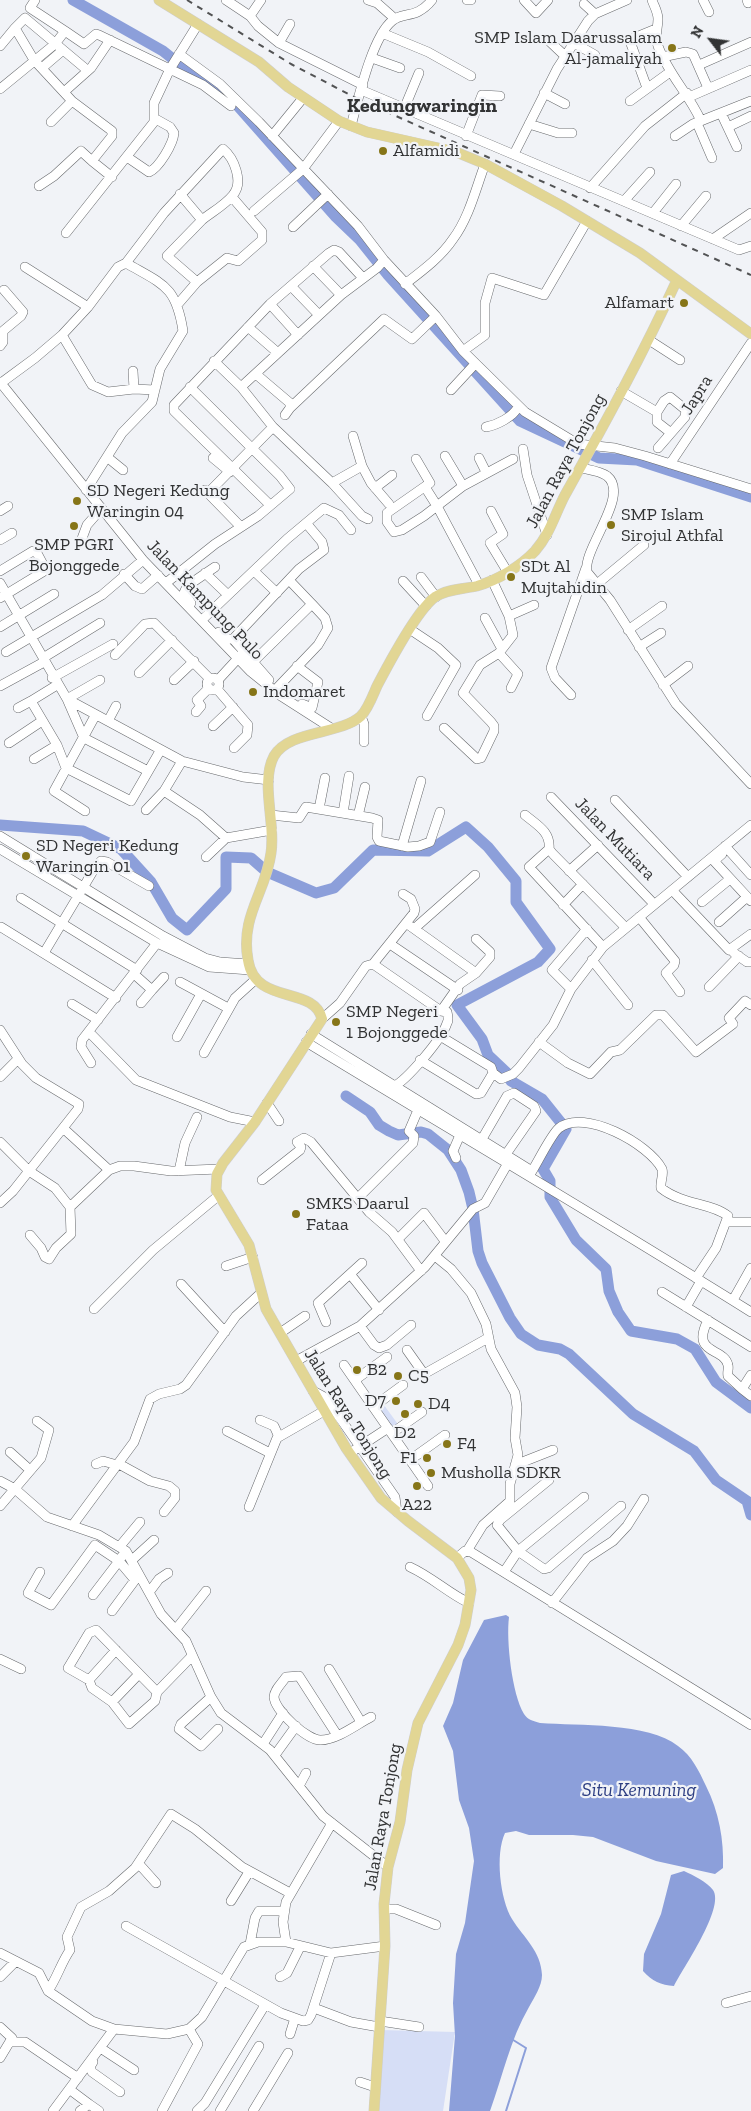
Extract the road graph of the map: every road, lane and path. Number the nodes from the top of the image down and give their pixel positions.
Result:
1 (35, 0) edge
2 (159, 0) edge
3 (226, 0) edge
4 (261, 0) edge
5 (368, 0) edge
6 (432, 0) edge
7 (467, 0) edge
8 (471, 0) edge
9 (524, 0) edge
10 (548, 0) edge
11 (652, 0) edge
12 (703, 0) edge
13 (621, 1) edge
14 (584, 4) dead end
15 (33, 10) junction
16 (709, 12) dead end
17 (595, 14) junction
18 (250, 16) junction
19 (25, 18) junction
20 (394, 18) junction
21 (198, 24) junction
22 (290, 24) dead end
23 (15, 28) junction
24 (656, 29) junction
25 (65, 31) junction
26 (382, 33) junction
27 (546, 38) dead end
28 (110, 40) junction
29 (751, 42) edge
30 (574, 43) junction
31 (55, 44) junction
32 (280, 44) junction
33 (0, 46) edge
34 (63, 50) junction
35 (595, 55) dead end
36 (178, 56) junction
37 (565, 56) junction
38 (662, 57) junction
39 (372, 58) junction
40 (34, 60) junction
41 (699, 65) junction
42 (42, 68) junction
43 (170, 68) junction
44 (400, 68) dead end
45 (87, 70) junction
46 (751, 70) edge
47 (419, 72) dead end
48 (670, 72) junction
49 (471, 76) dead end
50 (362, 87) junction
51 (646, 88) junction
52 (708, 88) junction
53 (0, 89) edge
54 (64, 92) junction
55 (544, 93) junction
56 (688, 95) junction
57 (500, 96) dead end
58 (303, 98) junction
59 (72, 101) junction
60 (630, 101) dead end
61 (751, 101) edge
62 (565, 104) dead end
63 (232, 106) dead end
64 (404, 109) junction
65 (721, 113) junction
66 (751, 116) edge
67 (154, 118) junction
68 (339, 121) junction
69 (51, 122) dead end
70 (699, 122) junction
71 (529, 124) junction
72 (351, 126) junction
73 (728, 127) junction
74 (572, 133) dead end
75 (272, 136) junction
76 (466, 136) junction
77 (675, 136) dead end
78 (737, 147) dead end
79 (514, 154) junction
80 (127, 157) junction
81 (712, 158) dead end
82 (92, 161) junction
83 (485, 164) junction
84 (300, 172) junction
85 (650, 172) dead end
86 (112, 177) junction
87 (676, 184) dead end
88 (40, 186) dead end
89 (590, 188) junction
90 (180, 194) junction
91 (706, 196) dead end
92 (232, 197) junction
93 (324, 200) junction
94 (624, 201) junction
95 (254, 211) dead end
96 (653, 213) junction
97 (751, 213) edge
98 (202, 220) junction
99 (587, 221) junction
100 (681, 226) junction
101 (293, 227) dead end
102 (66, 233) dead end
103 (713, 239) junction
104 (751, 246) edge
105 (126, 263) junction
106 (381, 264) junction
107 (313, 266) junction
108 (25, 267) dead end
109 (363, 278) junction
110 (677, 280) junction
111 (198, 282) junction
112 (405, 284) junction
113 (291, 286) junction
114 (4, 290) dead end
115 (341, 295) junction
116 (178, 304) junction
117 (270, 304) junction
118 (88, 307) junction
119 (319, 316) junction
120 (432, 320) junction
121 (248, 327) junction
122 (751, 334) edge
123 (62, 335) junction
124 (298, 335) junction
125 (649, 340) junction
126 (751, 343) edge
127 (0, 346) edge
128 (462, 351) junction
129 (278, 353) junction
130 (680, 360) dead end
131 (214, 361) junction
132 (472, 368) junction
133 (133, 371) dead end
134 (257, 375) junction
135 (0, 382) edge
136 (190, 387) junction
137 (241, 387) junction
138 (134, 389) junction
139 (155, 390) junction
140 (451, 390) dead end
141 (621, 391) junction
142 (514, 411) junction
143 (657, 412) junction
144 (273, 427) junction
145 (486, 427) dead end
146 (670, 433) junction
147 (354, 436) dead end
148 (592, 447) junction
149 (252, 448) junction
150 (658, 448) dead end
151 (523, 449) dead end
152 (445, 456) dead end
153 (107, 457) junction
154 (213, 458) dead end
155 (479, 458) dead end
156 (513, 459) dead end
157 (416, 460) dead end
158 (583, 464) junction
159 (670, 464) junction
160 (362, 466) junction
161 (123, 470) dead end
162 (231, 470) junction
163 (486, 472) junction
164 (392, 475) dead end
165 (332, 482) junction
166 (428, 485) junction
167 (463, 486) junction
168 (375, 488) junction
169 (751, 489) edge
170 (86, 490) junction
171 (389, 504) dead end
172 (439, 504) junction
173 (268, 507) junction
174 (101, 509) junction
175 (491, 511) dead end
176 (368, 519) dead end
177 (306, 523) junction
178 (241, 527) junction
179 (351, 530) dead end
180 (12, 534) dead end
181 (547, 535) junction
182 (0, 540) edge
183 (81, 541) dead end
184 (644, 545) dead end
185 (143, 560) junction
186 (215, 567) dead end
187 (586, 568) junction
188 (254, 571) junction
189 (507, 571) junction
190 (0, 572) edge
191 (205, 573) junction
192 (124, 574) junction
193 (158, 575) junction
194 (422, 577) dead end
195 (288, 580) junction
196 (492, 580) junction
197 (403, 581) dead end
198 (0, 583) edge
199 (166, 583) junction
200 (597, 584) junction
201 (480, 585) junction
202 (277, 593) junction
203 (54, 594) dead end
204 (227, 594) junction
205 (3, 596) edge
206 (436, 597) junction
207 (312, 604) junction
208 (534, 605) dead end
209 (426, 606) junction
210 (662, 606) dead end
211 (19, 614) junction
212 (509, 616) junction
213 (204, 617) junction
214 (485, 618) dead end
215 (100, 623) dead end
216 (0, 627) edge
217 (411, 630) junction
218 (628, 630) junction
219 (661, 633) dead end
220 (31, 637) junction
221 (233, 639) junction
222 (172, 640) junction
223 (112, 644) dead end
224 (639, 647) junction
225 (501, 651) junction
226 (6, 652) dead end
227 (115, 655) dead end
228 (241, 655) junction
229 (43, 660) junction
230 (194, 661) junction
231 (253, 662) junction
232 (297, 666) junction
233 (688, 666) dead end
234 (139, 673) dead end
235 (100, 680) dead end
236 (174, 680) dead end
237 (54, 681) junction
238 (214, 684) junction
239 (663, 685) junction
240 (0, 686) edge
241 (277, 688) junction
242 (511, 688) dead end
243 (571, 695) dead end
244 (67, 699) junction
245 (32, 701) junction
246 (116, 706) dead end
247 (233, 707) junction
248 (18, 708) dead end
249 (196, 712) dead end
250 (95, 716) junction
251 (361, 716) junction
252 (427, 716) dead end
253 (42, 721) junction
254 (108, 721) junction
255 (212, 726) dead end
256 (331, 728) junction
257 (444, 728) dead end
258 (84, 738) junction
259 (364, 742) dead end
260 (9, 743) dead end
261 (57, 745) junction
262 (234, 748) dead end
263 (160, 751) junction
264 (34, 759) dead end
265 (182, 761) junction
266 (66, 768) junction
267 (148, 771) junction
268 (349, 776) dead end
269 (324, 778) dead end
270 (269, 780) junction
271 (421, 781) dead end
272 (751, 784) edge
273 (365, 787) dead end
274 (164, 791) junction
275 (551, 797) dead end
276 (615, 800) dead end
277 (318, 809) junction
278 (146, 810) dead end
279 (86, 811) dead end
280 (440, 812) dead end
281 (343, 813) junction
282 (271, 815) junction
283 (526, 815) dead end
284 (358, 816) junction
285 (751, 825) edge
286 (272, 830) junction
287 (0, 836) edge
288 (226, 838) junction
289 (598, 845) junction
290 (402, 846) junction
291 (726, 847) junction
292 (0, 849) edge
293 (549, 849) junction
294 (206, 857) dead end
295 (714, 861) junction
296 (569, 871) junction
297 (475, 875) dead end
298 (751, 875) edge
299 (730, 879) junction
300 (686, 881) junction
301 (582, 884) junction
302 (149, 886) dead end
303 (84, 887) junction
304 (672, 890) junction
305 (404, 894) dead end
306 (79, 896) junction
307 (21, 898) dead end
308 (749, 899) edge
309 (702, 902) dead end
310 (654, 904) junction
311 (563, 905) junction
312 (639, 917) junction
313 (719, 922) dead end
314 (63, 924) junction
315 (406, 924) junction
316 (1, 927) edge
317 (625, 927) junction
318 (415, 928) junction
319 (587, 929) junction
320 (751, 934) edge
321 (476, 940) dead end
322 (157, 943) junction
323 (390, 944) junction
324 (603, 947) junction
325 (729, 950) junction
326 (44, 953) junction
327 (739, 956) junction
328 (592, 960) junction
329 (751, 962) edge
330 (373, 964) junction
331 (252, 971) junction
332 (136, 972) junction
333 (476, 973) junction
334 (164, 977) dead end
335 (180, 982) dead end
336 (709, 987) dead end
337 (571, 988) junction
338 (152, 990) junction
339 (458, 990) junction
340 (680, 992) dead end
341 (201, 994) junction
342 (116, 998) junction
343 (141, 1003) dead end
344 (72, 1004) dead end
345 (628, 1004) dead end
346 (751, 1005) edge
347 (228, 1008) junction
348 (441, 1011) junction
349 (322, 1019) junction
350 (98, 1020) junction
351 (0, 1030) edge
352 (88, 1032) junction
353 (440, 1036) junction
354 (177, 1037) dead end
355 (309, 1038) junction
356 (539, 1042) junction
357 (204, 1053) dead end
358 (18, 1059) junction
359 (420, 1060) junction
360 (91, 1063) dead end
361 (493, 1073) junction
362 (0, 1077) edge
363 (397, 1086) junction
364 (386, 1091) junction
365 (267, 1103) junction
366 (418, 1110) junction
367 (196, 1117) dead end
368 (279, 1121) dead end
369 (253, 1124) junction
370 (63, 1128) junction
371 (460, 1135) junction
372 (482, 1139) junction
373 (1, 1145) edge
374 (456, 1158) dead end
375 (505, 1159) junction
376 (219, 1169) junction
377 (29, 1170) junction
378 (109, 1170) junction
379 (179, 1171) junction
380 (530, 1174) junction
381 (262, 1180) dead end
382 (218, 1196) junction
383 (358, 1198) junction
384 (0, 1203) edge
385 (70, 1207) junction
386 (726, 1222) junction
387 (751, 1222) edge
388 (30, 1236) dead end
389 (398, 1239) junction
390 (444, 1241) junction
391 (435, 1256) junction
392 (253, 1257) junction
393 (362, 1263) dead end
394 (226, 1266) dead end
395 (751, 1268) edge
396 (421, 1271) junction
397 (350, 1274) junction
398 (698, 1279) junction
399 (181, 1284) dead end
400 (662, 1292) dead end
401 (261, 1293) junction
402 (733, 1300) junction
403 (686, 1307) junction
404 (94, 1308) dead end
405 (379, 1310) junction
406 (751, 1312) edge
407 (305, 1316) dead end
408 (708, 1320) junction
409 (326, 1322) dead end
410 (411, 1325) dead end
411 (360, 1326) junction
412 (225, 1332) junction
413 (280, 1333) junction
414 (488, 1338) junction
415 (751, 1347) edge
416 (408, 1350) dead end
417 (387, 1356) dead end
418 (296, 1362) junction
419 (344, 1365) dead end
420 (751, 1375) edge
421 (355, 1380) junction
422 (402, 1385) dead end
423 (742, 1389) junction
424 (313, 1391) junction
425 (751, 1396) edge
426 (373, 1407) junction
427 (324, 1411) junction
428 (422, 1412) dead end
429 (260, 1420) dead end
430 (37, 1422) dead end
431 (388, 1428) junction
432 (227, 1431) dead end
433 (445, 1435) dead end
434 (279, 1437) junction
435 (358, 1444) junction
436 (348, 1450) junction
437 (553, 1450) dead end
438 (10, 1452) dead end
439 (270, 1453) junction
440 (410, 1460) junction
441 (96, 1464) dead end
442 (118, 1465) junction
443 (515, 1465) junction
444 (30, 1470) junction
445 (378, 1474) junction
446 (369, 1480) junction
447 (549, 1480) dead end
448 (0, 1481) edge
449 (428, 1486) dead end
450 (15, 1489) junction
451 (584, 1498) dead end
452 (644, 1499) dead end
453 (0, 1506) edge
454 (621, 1506) dead end
455 (248, 1507) dead end
456 (164, 1512) dead end
457 (397, 1512) junction
458 (140, 1522) dead end
459 (72, 1526) junction
460 (154, 1540) dead end
461 (123, 1549) junction
462 (467, 1551) junction
463 (518, 1551) junction
464 (457, 1558) junction
465 (119, 1560) junction
466 (132, 1560) junction
467 (410, 1567) dead end
468 (40, 1572) dead end
469 (504, 1572) junction
470 (168, 1573) dead end
471 (206, 1590) dead end
472 (150, 1592) junction
473 (93, 1595) dead end
474 (469, 1602) junction
475 (552, 1603) junction
476 (112, 1611) dead end
477 (176, 1629) junction
478 (116, 1650) junction
479 (192, 1656) junction
480 (0, 1658) edge
481 (20, 1669) dead end
482 (329, 1669) dead end
483 (139, 1674) junction
484 (89, 1680) junction
485 (157, 1692) junction
486 (211, 1697) junction
487 (112, 1702) junction
488 (283, 1713) junction
489 (371, 1717) dead end
490 (361, 1722) junction
491 (751, 1724) edge
492 (296, 1726) junction
493 (218, 1729) dead end
494 (337, 1735) junction
495 (263, 1744) junction
496 (275, 1755) junction
497 (306, 1773) dead end
498 (299, 1786) junction
499 (332, 1823) junction
500 (139, 1864) junction
501 (388, 1866) junction
502 (249, 1872) junction
503 (156, 1883) dead end
504 (290, 1893) junction
505 (231, 1901) dead end
506 (384, 1909) junction
507 (283, 1911) junction
508 (436, 1925) dead end
509 (126, 1926) dead end
510 (286, 1942) junction
511 (250, 1944) junction
512 (385, 1946) junction
513 (300, 1947) junction
514 (0, 1953) edge
515 (331, 1953) junction
516 (15, 1962) junction
517 (0, 1977) edge
518 (280, 1977) dead end
519 (224, 1980) junction
520 (48, 1991) junction
521 (751, 1996) edge
522 (726, 2003) dead end
523 (265, 2005) junction
524 (314, 2008) junction
525 (295, 2018) junction
526 (380, 2024) junction
527 (0, 2027) edge
528 (419, 2027) dead end
529 (115, 2029) junction
530 (189, 2030) junction
531 (290, 2034) dead end
532 (11, 2042) junction
533 (260, 2046) dead end
534 (102, 2049) junction
535 (288, 2053) dead end
536 (0, 2058) edge
537 (134, 2070) dead end
538 (78, 2078) junction
539 (360, 2082) dead end
540 (375, 2087) junction
541 (73, 2092) dead end
542 (120, 2092) dead end
543 (89, 2104) junction
544 (53, 2111) edge
545 (80, 2111) edge
546 (99, 2111) edge
547 (162, 2111) edge
548 (197, 2111) edge
549 (221, 2111) edge
550 (253, 2111) edge
551 (374, 2111) edge

1 - 15 street
2 - 21 main road
3 - 18 street
4 - 18 street
5 - 20 street
6 - 20 street
7 - 8 street
9 - 10 street
11 - 24 street
12 - 16 street
13 - 17 street
14 - 17 street
15 - 19 street
15 - 25 street
17 - 30 street
18 - 32 street
19 - 23 street
19 - 31 street
20 - 26 street
21 - 36 street
21 - 58 main road
22 - 32 street
23 - 33 street
23 - 40 street
24 - 38 street
24 - 51 street
25 - 28 street
25 - 31 street
26 - 39 street
26 - 49 street
27 - 37 street
28 - 43 street
28 - 45 street
29 - 41 street
30 - 35 street
30 - 37 street
31 - 34 street
31 - 40 street
32 - 50 street
34 - 42 street
34 - 45 street
36 - 43 street
36 - 75 street
37 - 55 street
38 - 41 street
38 - 48 street
39 - 44 street
39 - 50 street
40 - 42 street
40 - 53 street
41 - 52 street
42 - 54 street
43 - 63 street
43 - 67 street
45 - 54 street
46 - 52 street
47 - 64 street
48 - 51 street
48 - 56 street
50 - 64 street
50 - 72 street
51 - 60 street
52 - 56 street
54 - 59 street
55 - 62 street
55 - 71 street
56 - 70 street
56 - 89 street
57 - 76 street
58 - 68 main road
58 - 75 street
59 - 69 street
59 - 82 street
61 - 65 street
64 - 76 street
65 - 70 street
65 - 73 street
66 - 73 street
67 - 80 street
67 - 80 street
68 - 72 main road
68 - 84 street
70 - 77 street
70 - 81 street
71 - 74 street
71 - 79 street
72 - 83 main road
73 - 78 street
75 - 84 street
76 - 79 street
79 - 89 street
80 - 86 street
82 - 86 street
82 - 88 street
83 - 99 main road
83 - 112 street
84 - 93 street
84 - 95 street
85 - 94 street
86 - 102 street
87 - 96 street
89 - 94 street
90 - 92 street
90 - 98 street
90 - 105 street
91 - 100 street
92 - 98 street
92 - 111 street
93 - 101 street
93 - 106 street
94 - 96 street
96 - 100 street
97 - 103 street
98 - 111 street
99 - 110 main road
99 - 128 street
100 - 103 street
103 - 104 street
105 - 116 street
105 - 118 street
106 - 109 street
106 - 112 street
107 - 109 street
107 - 113 street
107 - 115 street
108 - 118 street
109 - 115 street
110 - 122 main road
110 - 125 main road, Jalan Raya Tonjong
111 - 116 street
112 - 120 street
113 - 117 street
113 - 119 street
114 - 127 street
115 - 119 street
116 - 139 street
117 - 121 street
117 - 124 street
118 - 123 street
119 - 124 street
120 - 128 street
120 - 134 street
121 - 129 street
121 - 131 street
123 - 135 street
123 - 138 street
124 - 129 street
125 - 130 street
125 - 141 main road, Jalan Raya Tonjong
126 - 159 street, Japra
128 - 132 street
129 - 134 street
131 - 136 street
131 - 137 street
132 - 140 street
132 - 142 street
133 - 138 street
134 - 137 street
135 - 170 street, Jalan Kampung Pulo
136 - 149 street
136 - 162 street
137 - 144 street
138 - 139 street
139 - 153 street
141 - 143 street
141 - 148 main road, Jalan Raya Tonjong
142 - 145 street
142 - 148 street
143 - 146 street
143 - 146 street
144 - 149 street
144 - 165 street
146 - 150 street
147 - 160 street
148 - 158 main road, Jalan Raya Tonjong
148 - 159 street
149 - 162 street
149 - 173 street
151 - 181 street
152 - 167 street
153 - 161 street
153 - 170 street
154 - 162 street
155 - 163 street
156 - 163 street
157 - 166 street
158 - 181 main road, Jalan Raya Tonjong
158 - 187 street
159 - 169 street
160 - 165 street
160 - 168 street
162 - 173 street
162 - 178 street
163 - 167 street
164 - 168 street
165 - 176 street
166 - 172 street
166 - 172 street
167 - 172 street
168 - 171 street
170 - 174 street, Jalan Kampung Pulo
172 - 201 street
173 - 178 street
174 - 183 street
174 - 185 street, Jalan Kampung Pulo
175 - 189 street
177 - 179 street
177 - 188 street
177 - 195 street
178 - 199 street
180 - 182 street
181 - 189 main road, Jalan Raya Tonjong
184 - 200 street
185 - 192 street
185 - 193 street, Jalan Kampung Pulo
186 - 191 street
187 - 200 street
187 - 243 street
188 - 202 street
188 - 204 street
189 - 196 main road, Jalan Raya Tonjong
190 - 205 street
191 - 204 street
191 - 213 street
192 - 193 street
192 - 220 street
193 - 199 street, Jalan Kampung Pulo
194 - 206 street
195 - 202 street
195 - 207 street
196 - 201 main road, Jalan Raya Tonjong
196 - 212 street
197 - 209 street
198 - 205 street
199 - 228 street, Jalan Kampung Pulo
200 - 218 street
201 - 206 main road, Jalan Raya Tonjong
202 - 221 street
203 - 211 street
204 - 213 street
205 - 211 street
206 - 209 main road, Jalan Raya Tonjong
207 - 231 street
207 - 232 street
208 - 212 street
209 - 217 main road, Jalan Raya Tonjong
210 - 218 street
211 - 216 street
211 - 220 street
212 - 225 street
213 - 221 street
214 - 225 street
215 - 229 street
217 - 251 main road, Jalan Raya Tonjong
217 - 252 street
218 - 224 street
219 - 224 street
220 - 226 street
220 - 229 street
221 - 228 street
222 - 227 street
222 - 230 street
222 - 234 street
223 - 237 street
224 - 239 street
225 - 242 street
225 - 257 street
228 - 231 street
228 - 238 street
228 - 256 street, Jalan Kampung Pulo
229 - 237 street
229 - 240 street
230 - 236 street
230 - 238 street
231 - 241 street
232 - 241 street
232 - 241 street
233 - 239 street
235 - 244 street
237 - 244 street
237 - 245 street
238 - 247 street
238 - 249 street
239 - 272 street
244 - 250 street
244 - 258 street
245 - 248 street
245 - 253 street
246 - 254 street
247 - 255 street
247 - 262 street
250 - 254 street
250 - 258 street
251 - 256 main road
251 - 259 street
253 - 260 street
253 - 261 street
254 - 263 street
256 - 270 main road
258 - 266 street
258 - 267 street
261 - 264 street
261 - 266 street
263 - 265 street
263 - 267 street
265 - 270 street
265 - 274 street
266 - 267 street
266 - 279 street
268 - 281 street
269 - 277 street
270 - 282 main road
271 - 290 street
273 - 284 street
274 - 278 street
274 - 288 street
275 - 289 street, Jalan Mutiara
276 - 300 street
277 - 281 street
277 - 282 street
280 - 290 street
281 - 284 street
282 - 286 main road
283 - 293 street
284 - 290 street
285 - 291 street
286 - 288 street
286 - 331 main road
287 - 303 street
288 - 294 street
289 - 296 street
289 - 310 street, Jalan Mutiara
291 - 295 street
291 - 298 street
291 - 300 street
292 - 306 street
293 - 296 street
293 - 311 street
295 - 299 street
295 - 300 street
296 - 301 street
297 - 318 street
299 - 308 street
299 - 309 street
300 - 304 street
301 - 311 street
301 - 317 street
302 - 303 street
303 - 306 street
303 - 331 street
304 - 310 street
304 - 325 street
305 - 315 street
306 - 314 street
306 - 322 street
307 - 314 street
308 - 313 street
310 - 312 street
311 - 319 street
312 - 317 street
312 - 340 street
314 - 326 street
314 - 332 street
315 - 318 street
315 - 323 street
316 - 326 street
317 - 324 street
318 - 333 street
319 - 324 street
319 - 337 street
320 - 325 street
321 - 333 street
322 - 331 street
322 - 332 street
323 - 330 street
323 - 339 street
324 - 328 street
325 - 327 street
326 - 342 street
327 - 329 street
327 - 336 street
328 - 337 street
328 - 345 street
330 - 348 street
330 - 349 street
331 - 347 street
331 - 349 main road
332 - 338 street
332 - 342 street
333 - 339 street
334 - 338 street
335 - 341 street
337 - 356 street
338 - 343 street
339 - 348 street
341 - 347 street
341 - 354 street
342 - 350 street
344 - 350 street
346 - 356 street
347 - 357 street
348 - 353 street
349 - 355 main road
350 - 352 street
351 - 358 street
352 - 360 street
352 - 369 street
353 - 359 street
353 - 361 street
355 - 363 street
355 - 364 street
355 - 365 main road
356 - 361 street
358 - 362 street
358 - 370 street
359 - 361 street
359 - 363 street
363 - 364 street
363 - 372 street
364 - 366 street
365 - 368 street
365 - 369 main road
366 - 371 street
366 - 383 street
367 - 379 street
369 - 376 main road
370 - 377 street
370 - 378 street
371 - 374 street
371 - 375 street
372 - 375 street
372 - 375 street
373 - 377 street
375 - 380 street
375 - 390 street
376 - 379 street
376 - 382 main road
377 - 384 street
377 - 385 street
378 - 379 street
378 - 385 street
380 - 386 street
380 - 398 street
381 - 383 street
382 - 392 main road, Jalan Raya Tonjong
382 - 404 street
383 - 389 street
385 - 388 street
386 - 387 street
386 - 398 street
389 - 390 street
389 - 396 street
390 - 391 street
391 - 396 street
391 - 414 street
392 - 394 street
392 - 401 main road, Jalan Raya Tonjong
393 - 397 street
395 - 402 street
396 - 405 street
397 - 405 street
397 - 409 street
398 - 402 street
398 - 403 street
399 - 412 street
400 - 403 street
401 - 412 street
401 - 413 main road, Jalan Raya Tonjong
402 - 406 street
403 - 408 street
405 - 411 street
407 - 413 street
408 - 415 street
408 - 423 street
410 - 411 street
411 - 418 street
412 - 442 street
413 - 418 main road, Jalan Raya Tonjong
414 - 416 street
414 - 443 street
417 - 421 street
418 - 424 main road, Jalan Raya Tonjong
419 - 421 street
420 - 423 street
421 - 426 street
422 - 426 street
423 - 425 street
424 - 427 main road, Jalan Raya Tonjong
424 - 435 street
426 - 431 street
427 - 434 street
427 - 436 main road, Jalan Raya Tonjong
428 - 431 street
429 - 434 street
430 - 444 street
431 - 435 street
431 - 440 street
432 - 439 street
433 - 440 street
434 - 439 street
435 - 436 street
435 - 445 street
436 - 446 main road, Jalan Raya Tonjong
437 - 443 street
438 - 444 street
439 - 455 street
440 - 449 street
441 - 442 street
442 - 456 street
442 - 459 street
443 - 462 street
444 - 450 street
445 - 446 street
445 - 457 street
446 - 457 main road, Jalan Raya Tonjong
447 - 463 street
448 - 450 street
450 - 453 street
450 - 459 street
451 - 463 street
452 - 475 street
454 - 463 street
457 - 464 main road, Jalan Raya Tonjong
458 - 461 street
459 - 461 street
460 - 466 street
461 - 465 street
461 - 466 street
462 - 464 street
462 - 469 street
463 - 469 street
464 - 474 main road, Jalan Raya Tonjong
465 - 468 street
465 - 473 street
465 - 476 street
466 - 472 street
467 - 474 street
469 - 475 street
470 - 472 street
471 - 477 street
472 - 477 street
474 - 501 main road, Jalan Raya Tonjong
475 - 491 street
477 - 479 street
478 - 483 street
478 - 484 street
478 - 484 street
479 - 485 street
479 - 486 street
480 - 481 street
482 - 490 street
483 - 485 street
483 - 487 street
484 - 487 street
485 - 487 street
486 - 493 street
486 - 495 street
488 - 492 street
488 - 494 street
488 - 495 street
489 - 490 street
490 - 494 street
492 - 494 street
492 - 496 street
495 - 496 street
496 - 498 street
497 - 498 street
498 - 499 street
499 - 501 street
499 - 504 street
500 - 502 street
500 - 503 street
500 - 520 street
501 - 506 main road, Jalan Raya Tonjong
502 - 504 street
502 - 505 street
504 - 507 street
506 - 508 street
506 - 512 main road, Jalan Raya Tonjong
507 - 510 street
507 - 511 street
509 - 519 street
510 - 511 street
510 - 513 street
511 - 519 street
512 - 515 street
512 - 526 main road, Jalan Raya Tonjong
513 - 515 street
513 - 518 street
514 - 516 street
515 - 524 street
516 - 517 street
516 - 520 street
519 - 523 street
519 - 530 street
520 - 529 street
521 - 522 street
523 - 525 street
523 - 548 street
524 - 525 street
524 - 526 street
525 - 531 street
526 - 528 street
526 - 540 main road, Jalan Raya Tonjong
527 - 532 street
529 - 530 street
529 - 534 street
529 - 538 street
530 - 547 street
532 - 536 street
532 - 538 street
533 - 549 street
534 - 537 street
534 - 542 street
535 - 550 street
538 - 544 street
539 - 540 street
540 - 551 main road, Jalan Raya Tonjong
541 - 543 street
543 - 545 street
543 - 546 street

